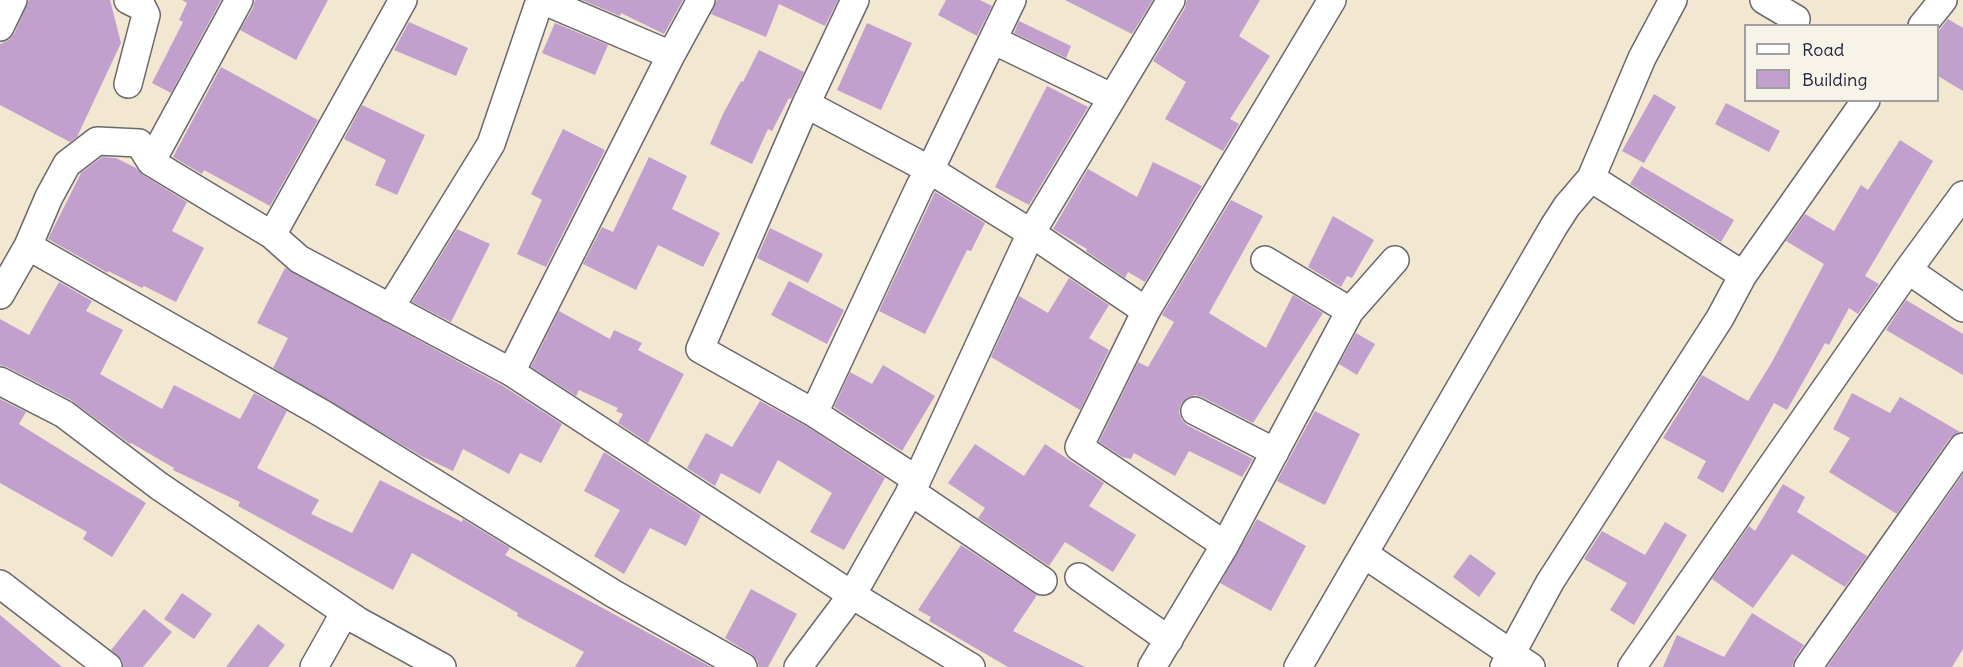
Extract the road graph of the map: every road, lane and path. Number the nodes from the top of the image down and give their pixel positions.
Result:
1 (13, 0) edge
2 (128, 0) edge
3 (239, 0) edge
4 (403, 0) edge
5 (541, 0) edge
6 (701, 0) edge
7 (855, 0) edge
8 (1012, 0) edge
9 (1171, 0) edge
10 (1332, 0) edge
11 (1673, 0) edge
12 (1764, 0) edge
13 (1943, 0) edge
14 (1796, 19) dead end
15 (1924, 24) edge
16 (0, 27) edge
17 (993, 40) junction
18 (671, 55) junction
19 (128, 84) dead end
20 (1111, 97) junction
21 (1865, 102) edge
22 (806, 104) junction
23 (152, 162) junction
24 (930, 170) junction
25 (1591, 178) junction
26 (1963, 195) edge
27 (1031, 233) junction
28 (272, 235) junction
29 (28, 246) junction
30 (1265, 260) dead end
31 (1395, 260) dead end
32 (1908, 270) junction
33 (1743, 275) junction
34 (0, 295) edge
35 (390, 308) junction
36 (1963, 308) edge
37 (1146, 311) junction
38 (1350, 311) junction
39 (511, 372) junction
40 (0, 381) edge
41 (1195, 411) dead end
42 (814, 413) junction
43 (1963, 447) edge
44 (1275, 452) junction
45 (914, 485) junction
46 (1225, 545) junction
47 (1364, 554) junction
48 (1079, 577) dead end
49 (1043, 582) dead end
50 (0, 584) edge
51 (852, 595) junction
52 (345, 612) junction
53 (1169, 640) junction
54 (1516, 662) edge
55 (108, 667) edge
56 (314, 667) edge
57 (442, 667) edge
58 (743, 667) edge
59 (798, 667) edge
60 (971, 667) edge
61 (1152, 667) edge
62 (1298, 667) edge
63 (1632, 667) edge
64 (1808, 667) edge

1 - 16 street
2 - 19 street
3 - 23 street
4 - 28 street
5 - 18 street
5 - 35 street
6 - 18 street
7 - 22 street
8 - 17 street
9 - 20 street
10 - 37 street
11 - 25 street
12 - 14 street
13 - 15 street
17 - 20 street
17 - 24 street
18 - 39 street
20 - 27 street
21 - 33 street
22 - 24 street
22 - 42 street
23 - 28 street
23 - 29 street
24 - 27 street
24 - 42 street
25 - 33 street
25 - 47 street
26 - 32 street
27 - 37 street
27 - 45 street
28 - 35 street
29 - 34 street
29 - 58 street
30 - 38 street
31 - 38 street
32 - 36 street
32 - 63 street
33 - 54 street
35 - 39 street
37 - 46 street
38 - 44 street
39 - 51 street
40 - 52 street
41 - 44 street
42 - 45 street
43 - 64 street
44 - 46 street
45 - 49 street
45 - 51 street
46 - 53 street
47 - 54 street
47 - 62 street
48 - 53 street
50 - 55 street
51 - 59 street
51 - 60 street
52 - 56 street
52 - 57 street
53 - 61 street

